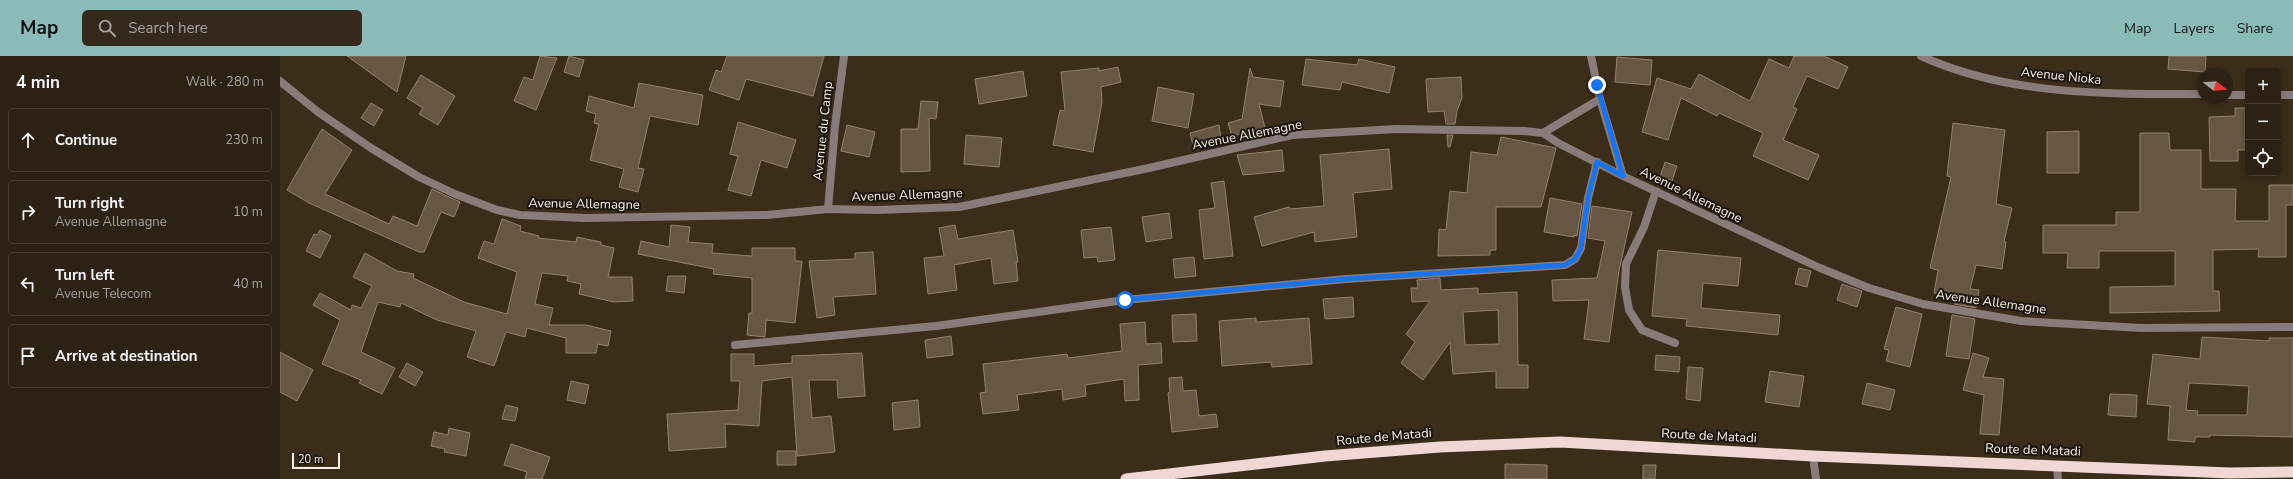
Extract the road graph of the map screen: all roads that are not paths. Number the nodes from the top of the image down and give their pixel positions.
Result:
1 (844, 56) edge
2 (1591, 56) edge
3 (1921, 56) edge
4 (280, 81) edge
5 (2197, 94) edge
6 (2233, 95) edge
7 (2245, 95) edge
8 (2281, 95) edge
9 (2293, 95) edge
10 (1600, 99) junction
11 (1543, 133) junction
12 (1597, 162) junction
13 (1623, 176) junction
14 (1656, 191) junction
15 (828, 209) junction
16 (2293, 327) edge
17 (1675, 343) dead end
18 (735, 345) dead end
19 (1813, 456) junction
20 (2057, 465) junction
21 (2293, 472) edge
22 (1126, 479) edge
23 (1816, 479) edge
24 (2058, 479) edge

1 - 15 street, Avenue du Camp
2 - 10 street
3 - 5 street, Avenue Nioka
4 - 15 street, Avenue Allemagne
6 - 7 street
8 - 9 street
10 - 11 street
10 - 13 street
11 - 12 street, Avenue Allemagne
11 - 15 street, Avenue Allemagne
12 - 13 street, Avenue Allemagne
12 - 18 street
13 - 14 street, Avenue Allemagne
14 - 16 street, Avenue Allemagne
14 - 17 street
19 - 20 highway, Route de Matadi
19 - 22 highway, Route de Matadi
19 - 23 street
20 - 21 highway, Route de Matadi
20 - 24 street

